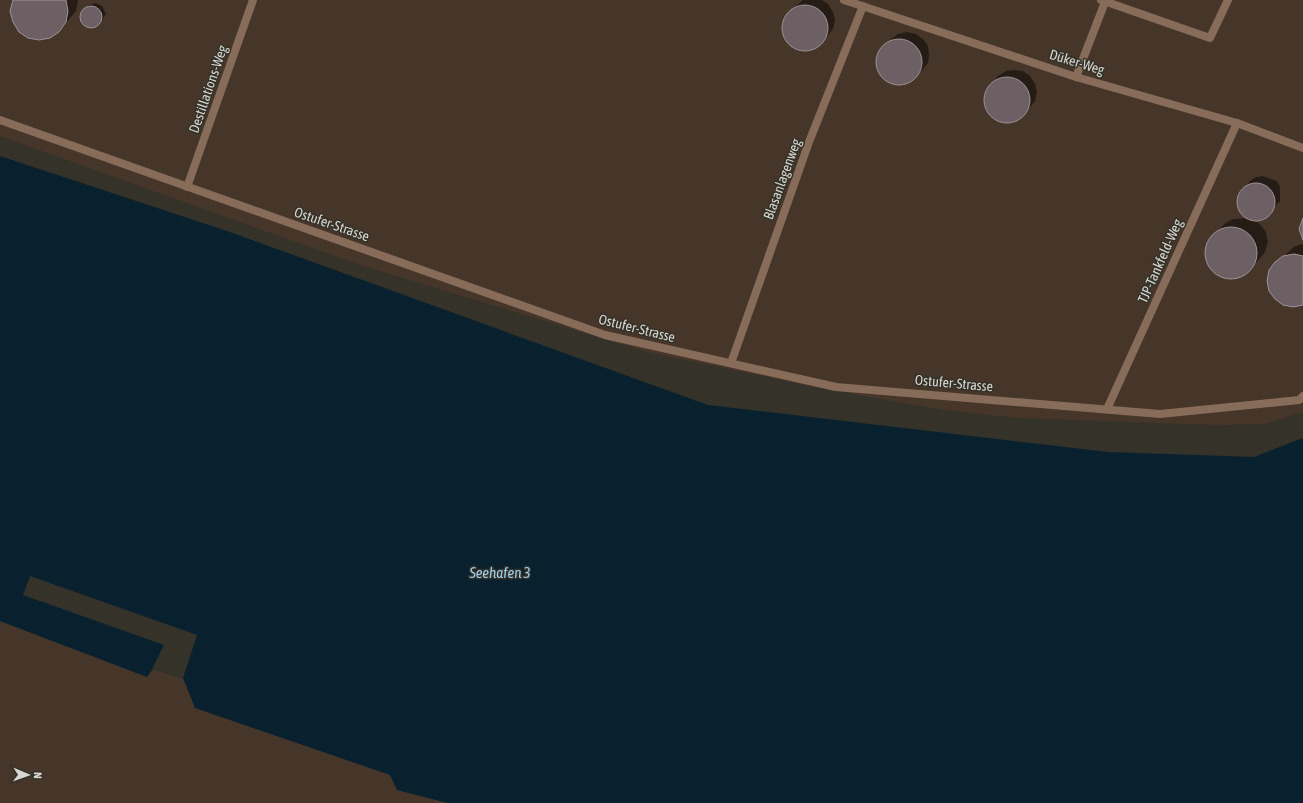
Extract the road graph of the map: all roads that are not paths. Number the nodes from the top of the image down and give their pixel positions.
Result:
1 (253, 0) edge
2 (844, 0) edge
3 (1228, 0) edge
4 (1103, 1) edge
5 (863, 6) junction
6 (1076, 76) junction
7 (0, 120) edge
8 (1237, 123) junction
9 (1303, 148) edge
10 (187, 187) junction
11 (731, 363) junction
12 (1301, 398) edge
13 (1107, 409) junction

1 - 10 lane, Destillations-Weg
2 - 5 lane, Düker-Weg
3 - 4 lane
4 - 6 lane
5 - 6 lane, Düker-Weg
5 - 11 lane, Blasanlagenweg
6 - 8 lane, Düker-Weg
7 - 10 lane, Ostufer-Strasse
8 - 9 lane, Düker-Weg
8 - 13 lane, TJP-Tankfeld-Weg
10 - 11 lane, Ostufer-Strasse
11 - 13 lane, Ostufer-Strasse
12 - 13 lane, Ostufer-Strasse

